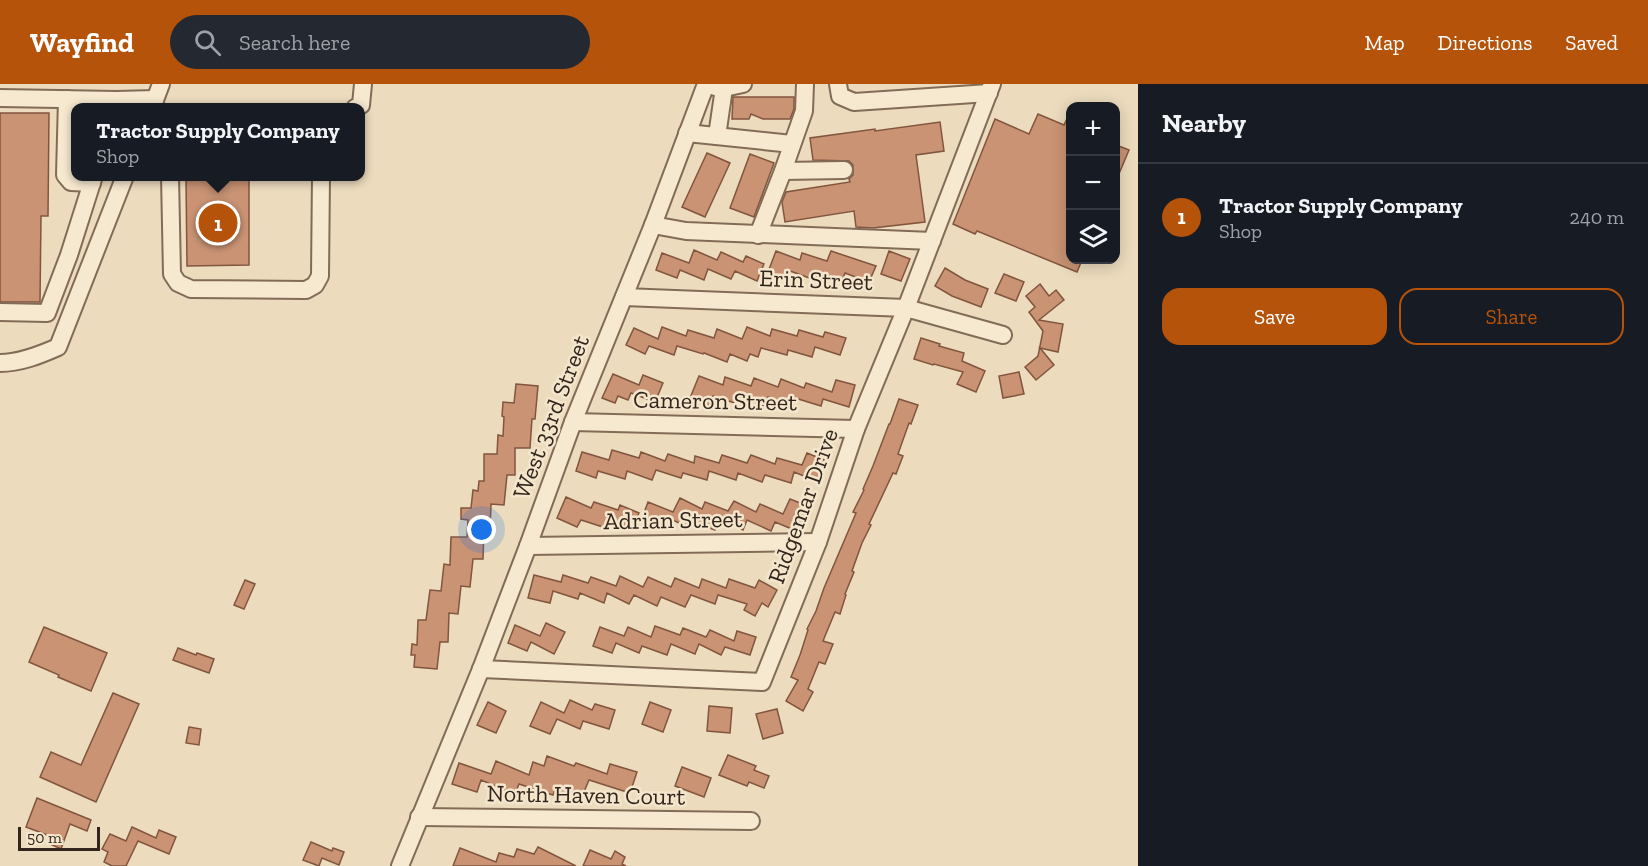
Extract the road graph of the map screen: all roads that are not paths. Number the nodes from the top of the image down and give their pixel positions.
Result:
1 (363, 84) edge
2 (706, 84) edge
3 (743, 84) edge
4 (805, 84) edge
5 (838, 84) edge
6 (724, 88) junction
7 (991, 88) edge
8 (156, 97) edge
9 (0, 98) edge
10 (67, 99) junction
11 (106, 103) edge
12 (122, 103) edge
13 (362, 103) edge
14 (687, 133) junction
15 (717, 136) junction
16 (792, 144) junction
17 (844, 170) dead end
18 (783, 171) junction
19 (82, 181) edge
20 (93, 181) edge
21 (123, 181) edge
22 (170, 181) edge
23 (321, 181) edge
24 (653, 225) junction
25 (758, 235) junction
26 (932, 241) junction
27 (624, 297) junction
28 (906, 308) junction
29 (0, 312) edge
30 (1003, 335) dead end
31 (0, 363) edge
32 (573, 422) junction
33 (856, 429) junction
34 (818, 542) junction
35 (528, 546) junction
36 (481, 669) junction
37 (420, 817) junction
38 (751, 821) dead end
39 (400, 866) edge

1 - 13 street
2 - 6 street
2 - 14 street, West 33rd Street
3 - 6 street
4 - 16 street
5 - 7 street
6 - 15 street
7 - 26 street, Ridgemar Drive
8 - 12 street
9 - 10 street
10 - 11 street
10 - 19 street
14 - 15 street
14 - 24 street, West 33rd Street
15 - 16 street
16 - 18 street
17 - 18 street
18 - 25 street
20 - 29 street
21 - 31 street
22 - 23 street
24 - 25 street
24 - 27 street, West 33rd Street
25 - 26 street
26 - 28 street, Ridgemar Drive
27 - 28 street, Erin Street
27 - 32 street, West 33rd Street
28 - 30 street, Erin Street
28 - 33 street, Ridgemar Drive
32 - 33 street, Cameron Street
32 - 35 street, West 33rd Street
33 - 34 street, Ridgemar Drive
34 - 35 street, Adrian Street
34 - 36 street, Ridgemar Drive
35 - 36 street, West 33rd Street
36 - 37 street, West 33rd Street
37 - 38 street, North Haven Court
37 - 39 street, West 33rd Street

